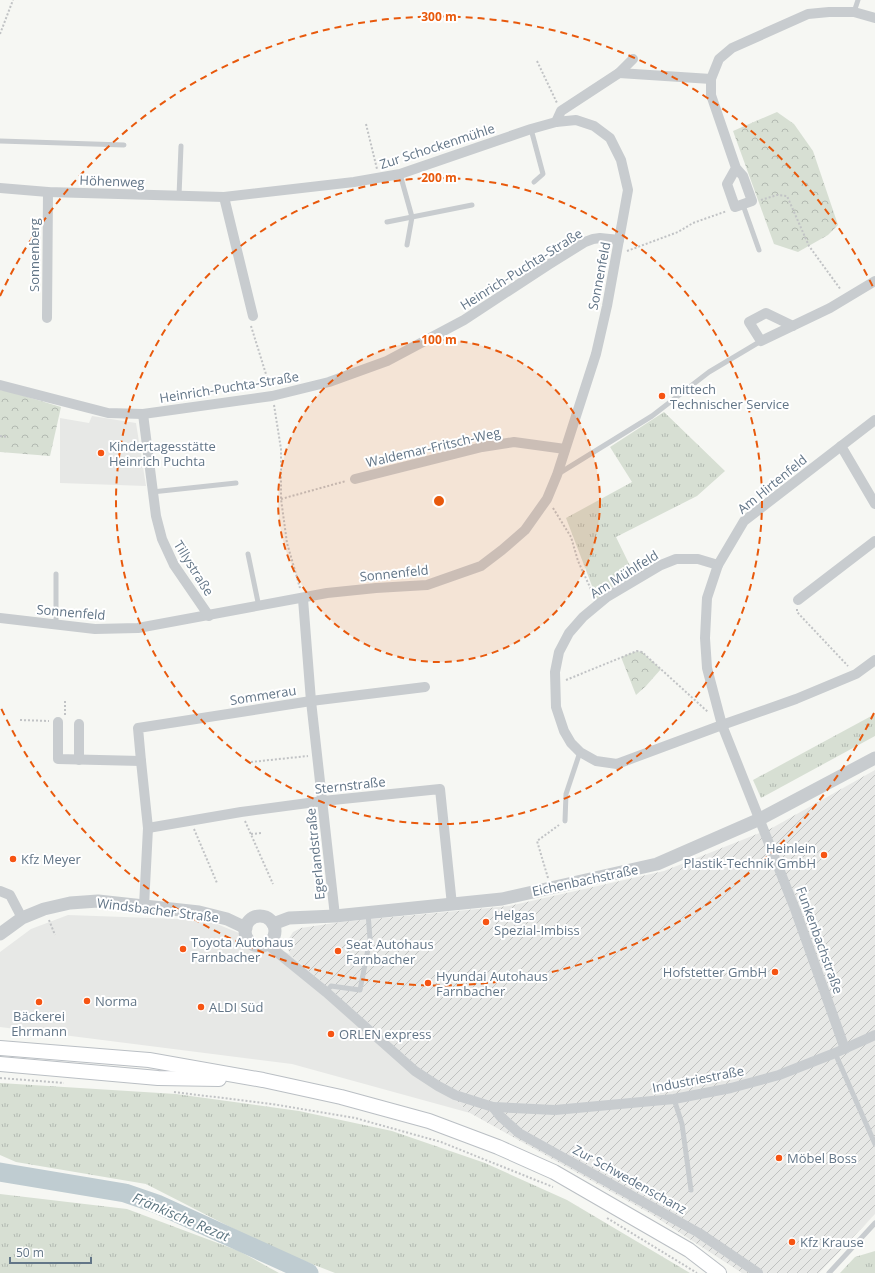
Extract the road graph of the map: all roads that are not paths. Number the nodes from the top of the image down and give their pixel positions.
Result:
1 (858, 0) edge
2 (854, 12) junction
3 (875, 18) edge
4 (633, 59) dead end
5 (619, 73) junction
6 (711, 79) junction
7 (556, 122) junction
8 (531, 129) junction
9 (0, 142) edge
10 (124, 145) dead end
11 (181, 146) dead end
12 (736, 168) junction
13 (400, 174) junction
14 (534, 182) dead end
15 (0, 188) edge
16 (48, 192) junction
17 (179, 196) junction
18 (224, 197) junction
19 (744, 204) junction
20 (472, 205) dead end
21 (412, 217) junction
22 (387, 222) dead end
23 (619, 240) junction
24 (407, 245) dead end
25 (759, 250) dead end
26 (875, 281) edge
27 (253, 316) road end
28 (47, 318) dead end
29 (793, 326) junction
30 (761, 341) junction
31 (0, 385) edge
32 (143, 414) junction
33 (875, 420) edge
34 (841, 446) junction
35 (565, 449) junction
36 (557, 475) junction
37 (355, 479) road end
38 (236, 482) dead end
39 (152, 492) junction
40 (875, 504) edge
41 (875, 541) edge
42 (248, 554) dead end
43 (718, 565) junction
44 (56, 574) dead end
45 (303, 598) junction
46 (798, 600) road end
47 (259, 607) junction
48 (209, 616) junction
49 (0, 618) edge
50 (56, 624) junction
51 (875, 660) edge
52 (425, 687) dead end
53 (311, 701) junction
54 (61, 719) road end
55 (78, 724) dead end
56 (722, 725) junction
57 (580, 752) junction
58 (875, 758) edge
59 (79, 760) junction
60 (140, 760) junction
61 (323, 801) junction
62 (760, 819) junction
63 (565, 821) road end
64 (148, 828) junction
65 (0, 891) edge
66 (452, 905) junction
67 (144, 906) junction
68 (368, 913) junction
69 (335, 916) junction
70 (22, 918) junction
71 (273, 924) junction
72 (246, 928) junction
73 (0, 934) edge
74 (267, 944) junction
75 (326, 992) junction
76 (875, 1035) edge
77 (4, 1046) edge
78 (845, 1049) junction
79 (835, 1053) junction
80 (0, 1064) edge
81 (263, 1080) junction
82 (674, 1099) junction
83 (493, 1107) junction
84 (875, 1144) edge
85 (692, 1190) dead end
86 (875, 1223) edge
87 (719, 1273) edge
88 (758, 1273) edge
89 (829, 1273) edge

1 - 2 lane
2 - 3 street
2 - 6 street
4 - 5 street
5 - 6 street
5 - 7 street
6 - 12 street
7 - 8 street, Zur Schockenmühle
7 - 23 street, Sonnenfeld
8 - 13 street, Zur Schockenmühle
8 - 14 lane
9 - 10 lane
11 - 17 lane
12 - 19 street
12 - 19 street
13 - 18 street, Zur Schockenmühle
13 - 21 lane
15 - 16 street, Höhenweg
16 - 17 street, Höhenweg
16 - 28 street, Sonnenberg
17 - 18 street, Höhenweg
18 - 27 street
19 - 25 lane
20 - 21 lane
21 - 22 lane
21 - 24 lane
23 - 32 street, Heinrich-Puchta-Straße
23 - 35 street, Sonnenfeld
26 - 29 street
29 - 30 street
29 - 30 street
30 - 36 lane
31 - 32 street, Heinrich-Puchta-Straße
32 - 39 street, Tillystraße
33 - 34 street, Am Hirtenfeld
34 - 40 street
34 - 43 street, Am Hirtenfeld
35 - 36 street, Sonnenfeld
35 - 37 street, Waldemar-Fritsch-Weg
36 - 45 street, Sonnenfeld
38 - 39 lane
39 - 48 street, Tillystraße
41 - 46 street
42 - 47 lane
43 - 56 street, Am Hirtenfeld
43 - 57 street, Am Mühlfeld
44 - 50 lane
45 - 47 street, Sonnenfeld
45 - 53 street, Egerlandstraße
47 - 48 street, Sonnenfeld
48 - 50 street, Sonnenfeld
49 - 50 street, Sonnenfeld
51 - 56 street, Am Mühlfeld
52 - 53 street, Sommerau
53 - 60 street, Sommerau
53 - 61 street, Egerlandstraße
54 - 59 street
55 - 59 street
56 - 57 street, Am Mühlfeld
56 - 62 street, Am Hirtenfeld
57 - 63 lane
58 - 62 street, Eichenbachstraße
59 - 60 street
60 - 64 street, Sommerau
61 - 64 street, Sternstraße
61 - 66 street, Sternstraße
61 - 69 street, Egerlandstraße
62 - 66 street, Eichenbachstraße
62 - 78 street, Funkenbachstraße
64 - 67 street, Sommerau
65 - 70 street
66 - 68 street, Eichenbachstraße
67 - 70 street, Windsbacher Straße
67 - 72 street, Windsbacher Straße
68 - 69 street, Eichenbachstraße
68 - 75 lane
69 - 71 street, Eichenbachstraße
70 - 73 street, Windsbacher Straße
71 - 72 street
71 - 74 street
72 - 74 street
74 - 75 street
75 - 83 street
76 - 78 street, Industriestraße
77 - 81 main road
78 - 79 street, Industriestraße
79 - 82 street, Industriestraße
79 - 84 lane
80 - 81 main road
81 - 87 main road
82 - 83 street, Industriestraße
82 - 85 lane
83 - 88 street, Zur Schwedenschanz
86 - 89 lane

